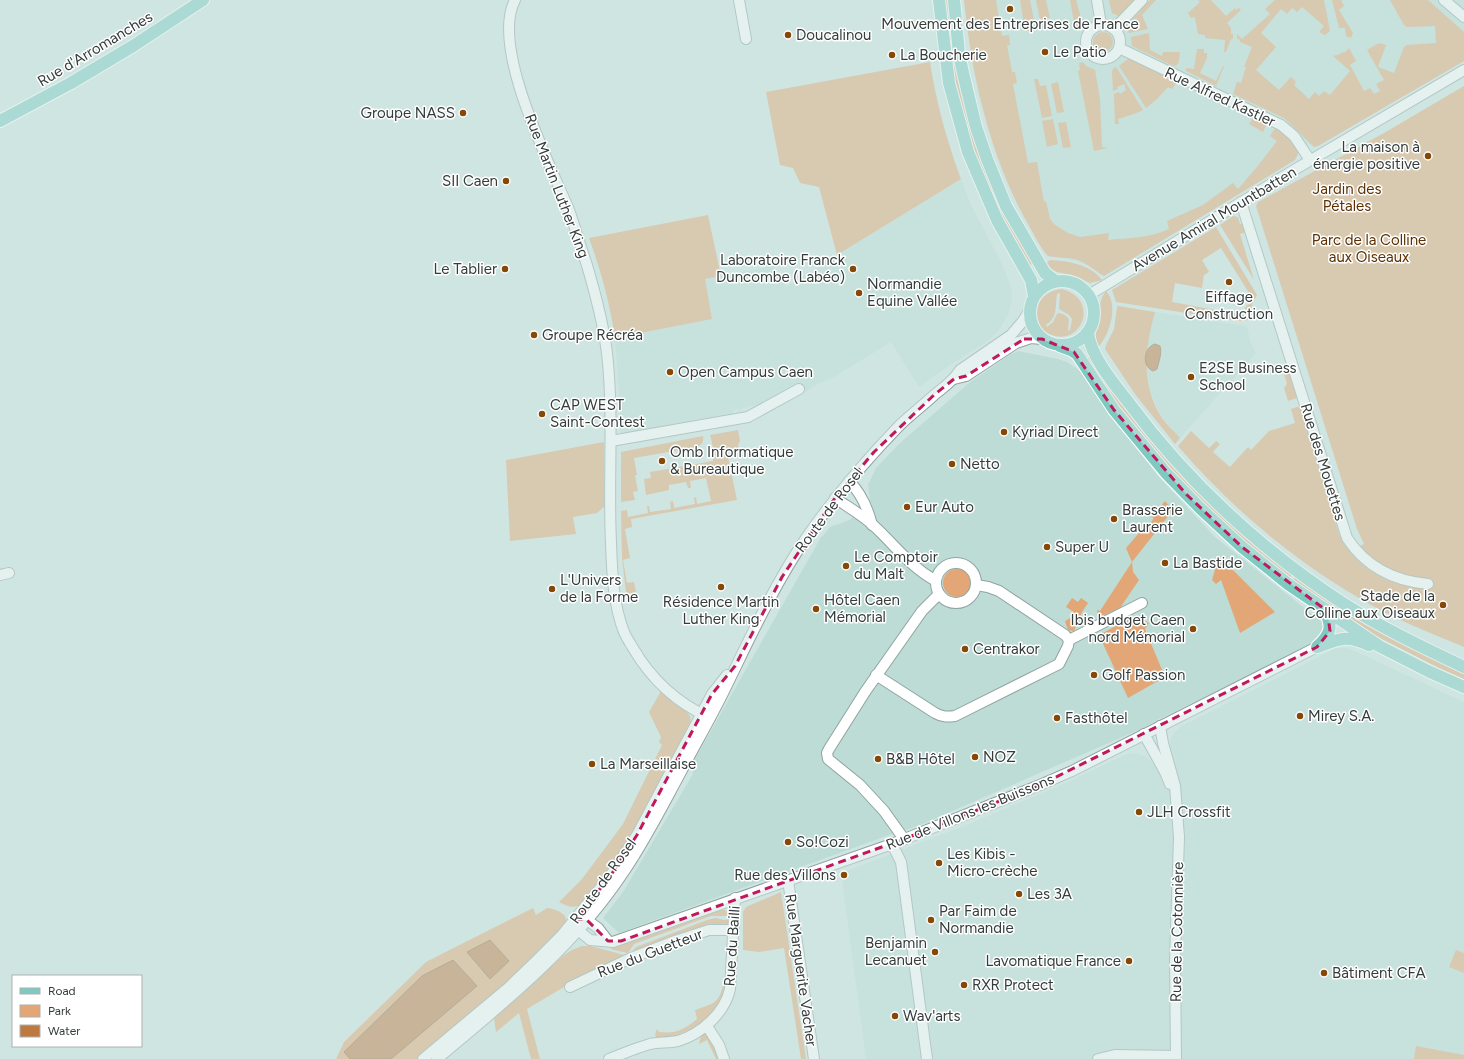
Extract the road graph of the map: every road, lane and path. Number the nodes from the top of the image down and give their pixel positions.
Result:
1 (203, 0) edge
2 (516, 0) edge
3 (739, 0) edge
4 (939, 0) edge
5 (954, 0) edge
6 (1096, 0) edge
7 (1142, 0) edge
8 (1444, 0) edge
9 (1464, 17) edge
10 (1101, 25) junction
11 (1114, 29) junction
12 (746, 38) dead end
13 (1118, 48) junction
14 (1464, 70) edge
15 (0, 120) edge
16 (1310, 160) junction
17 (1241, 202) junction
18 (1055, 281) junction
19 (1089, 295) junction
20 (1034, 296) junction
21 (1030, 310) junction
22 (1088, 333) junction
23 (1042, 339) junction
24 (1060, 346) junction
25 (954, 379) junction
26 (799, 389) dead end
27 (611, 441) junction
28 (849, 481) junction
29 (835, 498) junction
30 (872, 524) junction
31 (936, 581) junction
32 (1428, 584) dead end
33 (976, 586) junction
34 (939, 594) junction
35 (1142, 603) dead end
36 (1323, 608) junction
37 (1069, 640) junction
38 (1379, 646) junction
39 (1317, 647) junction
40 (1464, 667) edge
41 (876, 675) junction
42 (1464, 687) edge
43 (705, 716) junction
44 (1160, 726) junction
45 (1144, 734) junction
46 (1177, 805) junction
47 (904, 839) junction
48 (892, 844) junction
49 (788, 880) junction
50 (735, 898) junction
51 (576, 919) junction
52 (587, 920) junction
53 (578, 930) junction
54 (734, 930) junction
55 (608, 941) junction
56 (570, 987) dead end
57 (707, 1026) junction
58 (426, 1058) edge
59 (1176, 1058) edge
60 (437, 1059) edge
61 (609, 1059) edge
62 (724, 1059) edge
63 (814, 1059) edge
64 (927, 1059) edge
65 (1098, 1059) edge

1 - 15 main road, Rue d'Arromanches
2 - 27 street, Rue Martin Luther King
3 - 12 street
4 - 20 main road
5 - 18 main road
6 - 10 street
7 - 11 street
8 - 9 street
10 - 11 street
10 - 13 street
11 - 13 street
13 - 16 street, Rue Alfred Kastler
14 - 16 street, Avenue Amiral Mountbatten
16 - 17 street, Avenue Amiral Mountbatten
17 - 19 street, Avenue Amiral Mountbatten
17 - 32 street, Rue des Mouettes
18 - 19 main road
18 - 20 main road
19 - 22 main road
20 - 21 main road
21 - 23 main road
21 - 25 street, Route de Rosel
22 - 24 main road
22 - 40 main road
23 - 24 main road
23 - 25 street, Route de Rosel
24 - 36 main road
25 - 28 street, Route de Rosel
26 - 27 street
27 - 43 street, Rue Martin Luther King
28 - 29 street, Route de Rosel
28 - 30 street
29 - 30 street
29 - 43 street, Route de Rosel
30 - 31 street
31 - 33 street
31 - 34 street
33 - 34 street
33 - 37 street
34 - 41 street
35 - 37 street
36 - 38 main road
36 - 39 main road
37 - 41 street
38 - 39 main road
38 - 42 main road
39 - 44 street, Rue de Villons les Buissons
41 - 47 street
43 - 51 street, Route de Rosel
43 - 52 street, Route de Rosel
44 - 45 street, Rue de Villons les Buissons
44 - 46 street, Rue de la Cotonnière
45 - 46 street, Rue de la Cotonnière
45 - 47 street, Rue de Villons les Buissons
46 - 59 street, Rue de la Cotonnière
47 - 48 street, Rue de Villons les Buissons
48 - 49 street, Rue de Villons les Buissons
48 - 64 street
49 - 50 street, Rue de Villons les Buissons
49 - 63 street, Rue Marguerite Vacher
50 - 54 street, Rue du Bailli
50 - 55 street, Rue de Villons les Buissons
51 - 52 street
51 - 53 street
51 - 58 street, Route de Rosel
52 - 53 street, Route de Rosel
52 - 55 street
53 - 55 street, Rue de Villons les Buissons
53 - 60 street, Route de Rosel
54 - 56 street, Rue du Guetteur
54 - 57 street, Rue du Bailli
57 - 61 street, Rue du Bailli
57 - 62 street
59 - 65 street

